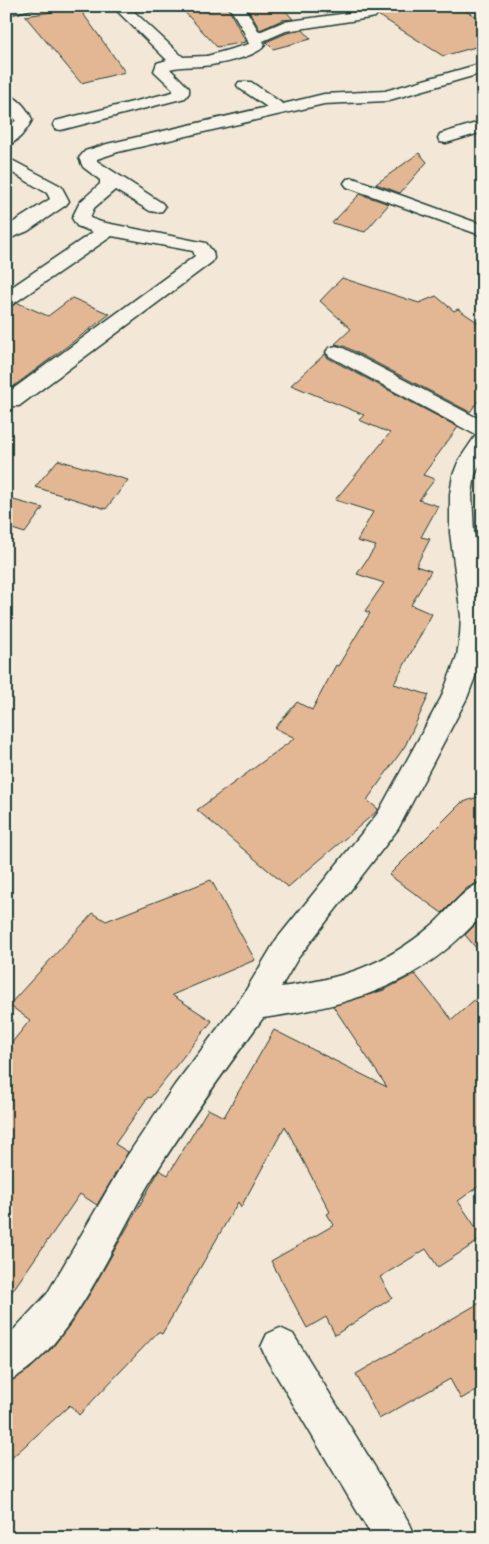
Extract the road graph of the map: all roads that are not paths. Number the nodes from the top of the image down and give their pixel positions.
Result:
1 (27, 6) edge
2 (119, 6) edge
3 (236, 6) edge
4 (6, 11) edge
5 (370, 14) dead end
6 (255, 39) junction
7 (179, 62) junction
8 (483, 68) edge
9 (245, 85) dead end
10 (6, 99) edge
11 (280, 109) junction
12 (61, 125) dead end
13 (483, 126) edge
14 (446, 138) dead end
15 (6, 141) edge
16 (6, 162) edge
17 (108, 178) junction
18 (352, 183) dead end
19 (156, 207) dead end
20 (108, 230) junction
21 (483, 231) edge
22 (6, 234) edge
23 (6, 300) edge
24 (336, 352) dead end
25 (11, 401) dead end
26 (483, 430) edge
27 (483, 440) edge
28 (483, 894) edge
29 (254, 1005) junction
30 (280, 1347) dead end
31 (6, 1363) edge
32 (396, 1538) edge

1 - 4 street
2 - 7 street
3 - 6 street
5 - 6 street
6 - 7 street
7 - 12 street
8 - 11 street
9 - 11 street
10 - 15 street
11 - 17 street
13 - 14 street
16 - 22 street
17 - 19 street
17 - 20 street
18 - 21 street
20 - 23 street
20 - 25 street
24 - 26 street
27 - 29 street
28 - 29 street
29 - 31 street
30 - 32 street

